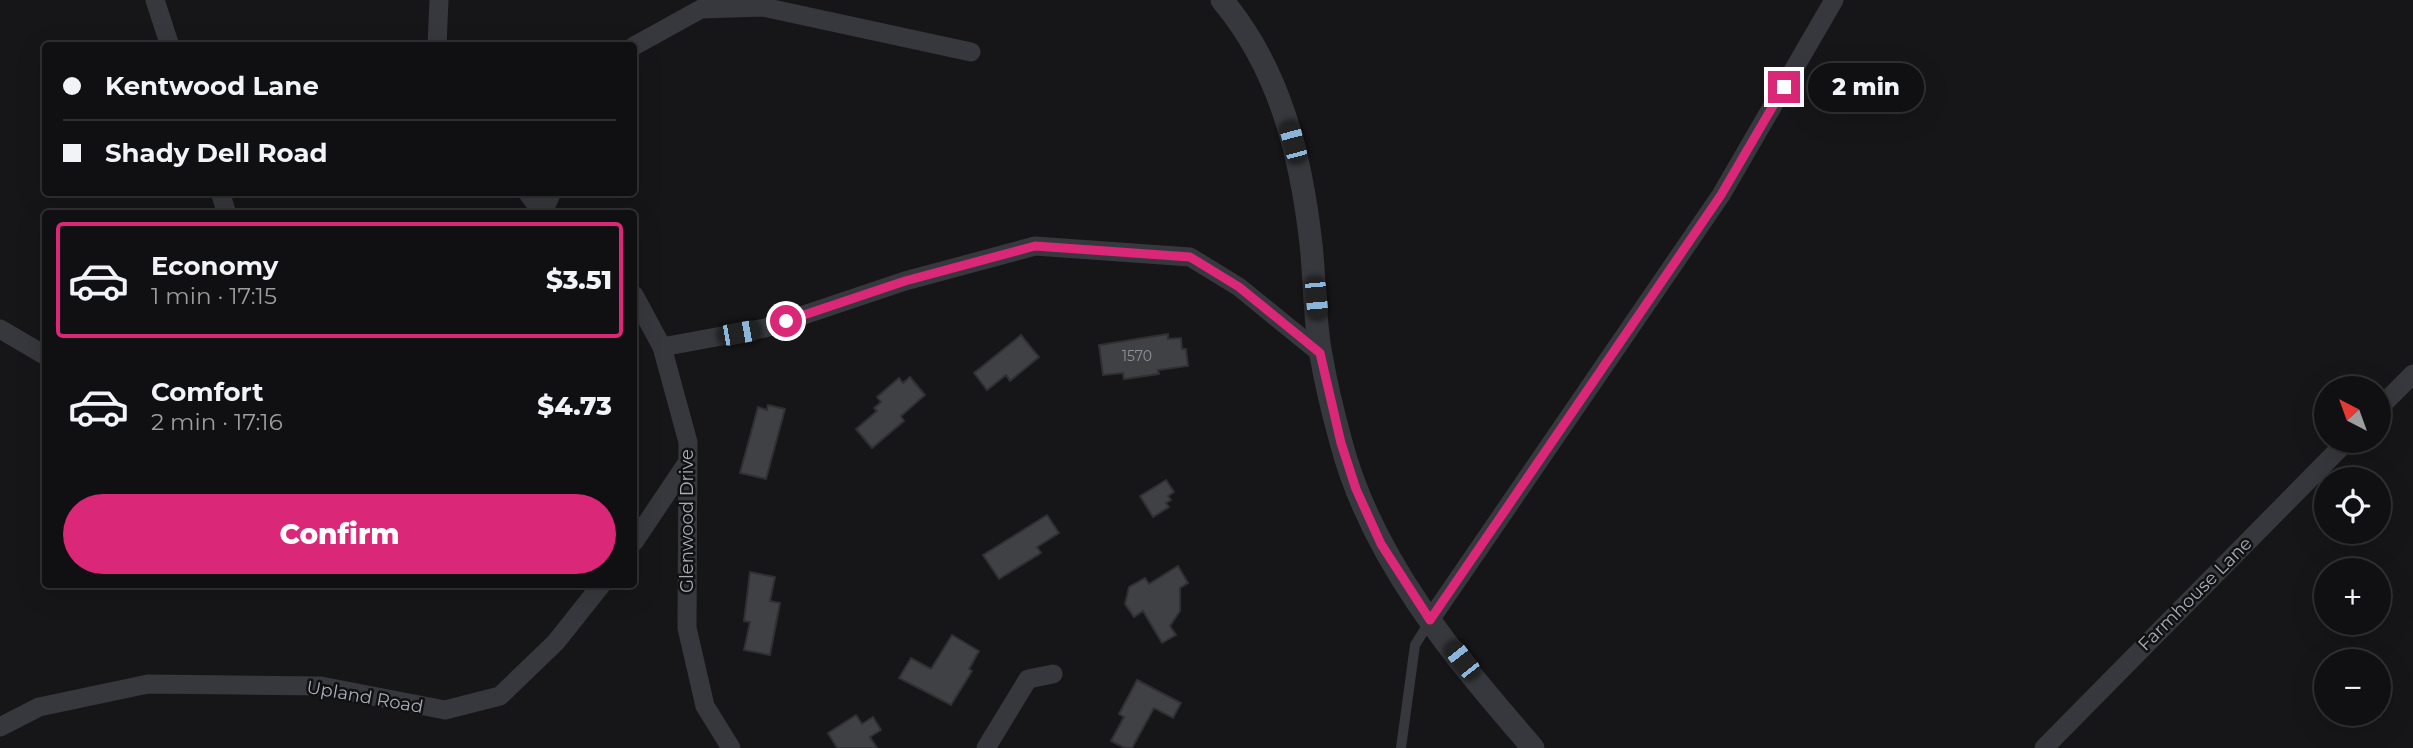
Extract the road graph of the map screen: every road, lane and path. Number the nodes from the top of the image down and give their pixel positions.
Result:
1 (155, 0) edge
2 (439, 0) edge
3 (1222, 0) edge
4 (1834, 0) edge
5 (169, 42) edge
6 (437, 42) edge
7 (637, 44) edge
8 (971, 52) dead end
9 (637, 301) edge
10 (0, 329) edge
11 (662, 347) junction
12 (1320, 353) junction
13 (42, 354) edge
14 (2413, 374) edge
15 (2391, 396) edge
16 (2335, 453) edge
17 (688, 462) junction
18 (637, 537) edge
19 (599, 588) edge
20 (1430, 620) junction
21 (1053, 674) dead end
22 (0, 727) edge
23 (730, 748) edge
24 (986, 748) edge
25 (1401, 748) edge
26 (1533, 748) edge
27 (2044, 748) edge

1 - 5 street
2 - 6 street
3 - 12 street
4 - 20 street
7 - 8 street
9 - 11 street, Glenwood Drive
10 - 13 street
11 - 12 street
11 - 17 street, Glenwood Drive
12 - 20 street
14 - 15 street
16 - 27 street, Farmhouse Lane
17 - 18 street
17 - 23 street, Glenwood Drive
19 - 22 street, Upland Road
20 - 25 lane
20 - 26 street
21 - 24 street

